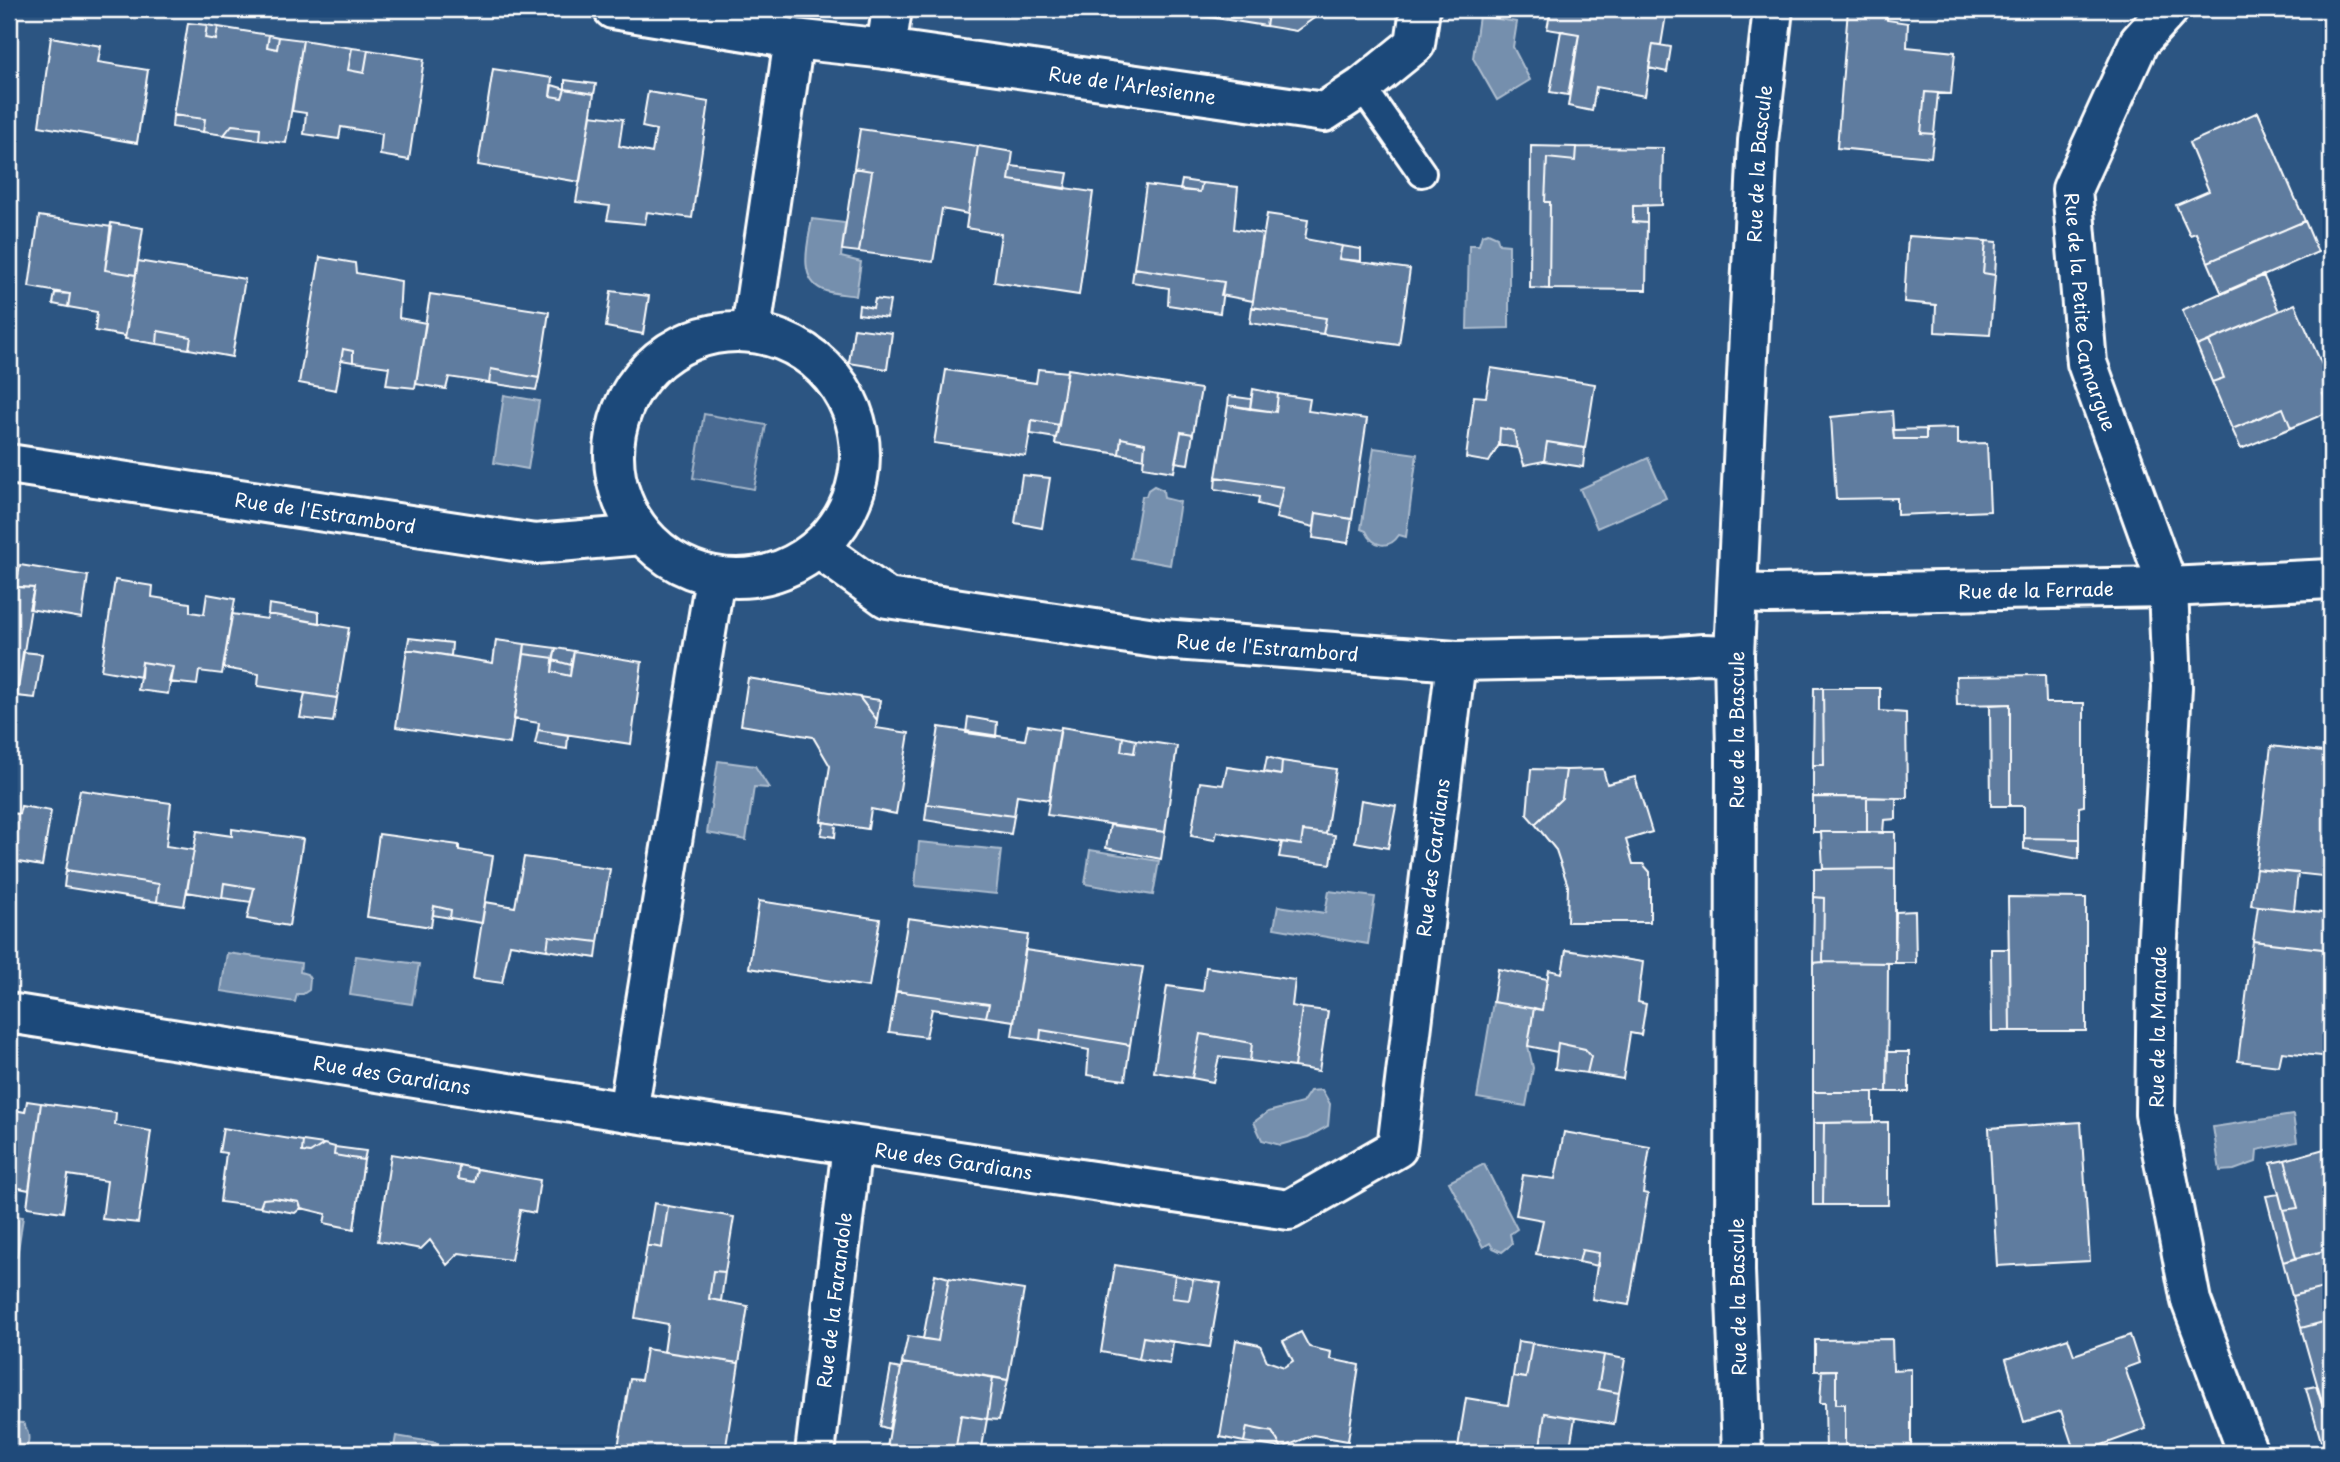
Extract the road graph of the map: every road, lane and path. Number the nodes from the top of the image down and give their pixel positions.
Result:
1 (613, 9) edge
2 (892, 9) edge
3 (1420, 9) edge
4 (1773, 9) edge
5 (2169, 9) edge
6 (697, 15) edge
7 (794, 39) junction
8 (886, 49) junction
9 (1362, 87) junction
10 (1422, 173) dead end
11 (751, 331) junction
12 (9, 464) edge
13 (642, 535) junction
14 (818, 548) junction
15 (715, 577) junction
16 (2331, 579) edge
17 (2168, 587) junction
18 (1738, 593) junction
19 (1734, 655) junction
20 (1457, 661) junction
21 (9, 1013) edge
22 (628, 1112) junction
23 (852, 1146) junction
24 (815, 1453) edge
25 (1742, 1453) edge
26 (2248, 1453) edge

1 - 6 street, Rue de l'Arlesienne
2 - 8 street
3 - 9 street, Rue de l'Arlesienne
4 - 18 street, Rue de la Bascule
5 - 17 street, Rue de la Petite Camargue
6 - 7 street, Rue de l'Arlesienne
7 - 8 street, Rue de l'Arlesienne
7 - 11 street
8 - 9 street, Rue de l'Arlesienne
9 - 10 lane
11 - 13 street
11 - 14 street
12 - 13 street, Rue de l'Estrambord
13 - 15 street
14 - 15 street
14 - 20 street, Rue de l'Estrambord
15 - 22 street
16 - 17 street, Rue de la Ferrade
17 - 18 street, Rue de la Ferrade
17 - 26 street, Rue de la Manade
18 - 19 street, Rue de la Bascule
19 - 20 street, Rue de l'Estrambord
19 - 25 street, Rue de la Bascule
20 - 23 street, Rue des Gardians
21 - 22 street, Rue des Gardians
22 - 23 street, Rue des Gardians
23 - 24 street, Rue de la Farandole

